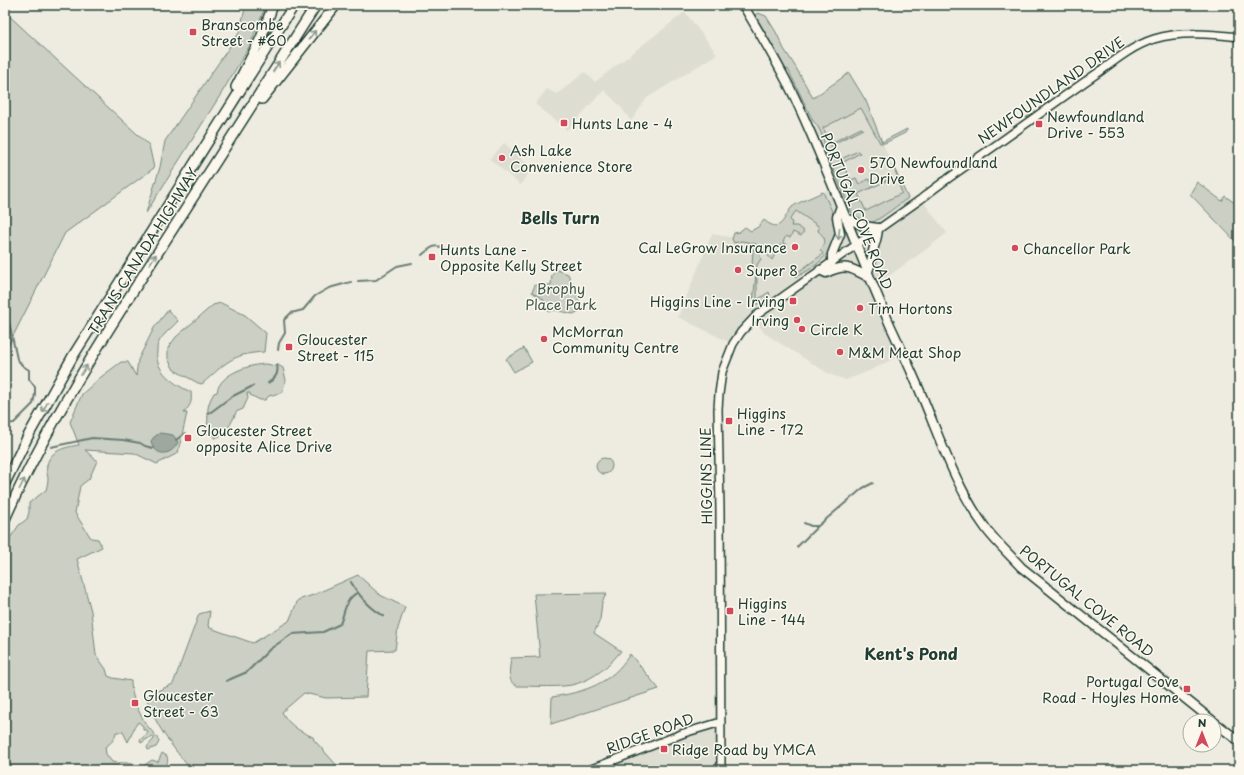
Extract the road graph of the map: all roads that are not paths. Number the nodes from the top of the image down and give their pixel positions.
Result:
1 (273, 5) edge
2 (294, 5) edge
3 (316, 5) edge
4 (336, 5) edge
5 (743, 5) edge
6 (1239, 37) edge
7 (212, 135) junction
8 (228, 143) junction
9 (841, 206) junction
10 (846, 219) junction
11 (878, 228) junction
12 (857, 244) junction
13 (832, 262) junction
14 (820, 270) junction
15 (869, 274) junction
16 (5, 483) edge
17 (5, 519) edge
18 (1204, 713) edge
19 (721, 722) junction
20 (1222, 727) edge
21 (1239, 741) edge
22 (589, 770) edge
23 (721, 770) edge

1 - 7 highway
2 - 7 highway, TRANS CANADA HIGHWAY
8 -> 3 highway, TRANS CANADA HIGHWAY
8 -> 4 highway
5 - 9 main road, PORTUGAL COVE ROAD
6 - 11 street, NEWFOUNDLAND DRIVE
7 -> 16 highway, TRANS CANADA HIGHWAY
17 -> 8 highway, TRANS CANADA HIGHWAY
9 - 10 main road, PORTUGAL COVE ROAD
9 -> 13 main road
10 - 11 main road
10 - 12 main road, PORTUGAL COVE ROAD
11 - 12 street, NEWFOUNDLAND DRIVE
11 - 15 main road
12 - 13 street, HIGGINS LINE
12 - 15 main road, PORTUGAL COVE ROAD
13 - 14 street, HIGGINS LINE
14 - 15 main road
14 - 19 street, HIGGINS LINE
15 - 18 main road, PORTUGAL COVE ROAD
19 - 22 street, RIDGE ROAD
19 - 23 street, HIGGINS LINE
20 - 21 main road, PORTUGAL COVE ROAD

